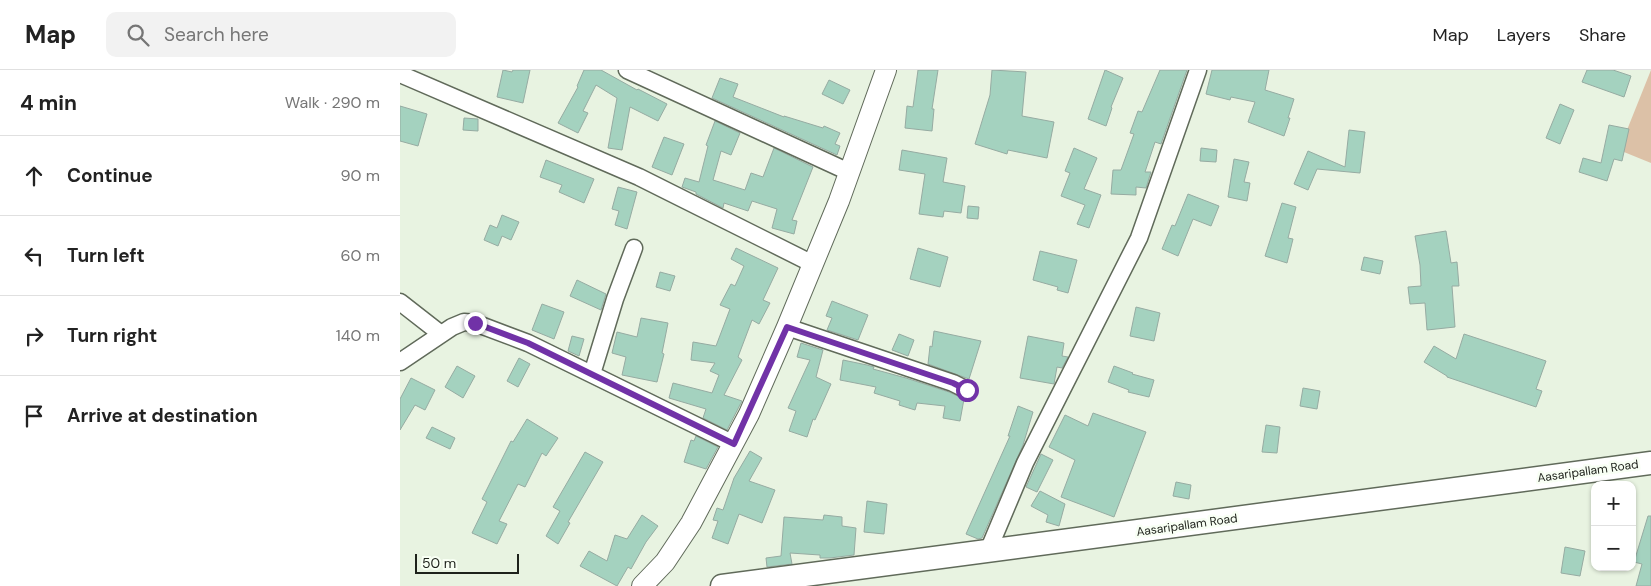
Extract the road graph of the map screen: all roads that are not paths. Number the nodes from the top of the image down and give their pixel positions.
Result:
1 (627, 70) edge
2 (886, 70) edge
3 (1198, 70) edge
4 (400, 74) edge
5 (849, 172) junction
6 (634, 248) dead end
7 (813, 264) junction
8 (400, 302) edge
9 (787, 327) junction
10 (441, 334) junction
11 (400, 362) edge
12 (592, 374) junction
13 (967, 390) dead end
14 (734, 444) junction
15 (1651, 463) edge
16 (988, 551) junction
17 (642, 586) edge
18 (722, 586) edge

1 - 5 street
2 - 5 street
3 - 16 street
4 - 7 street
5 - 7 street
6 - 12 street
7 - 9 street
8 - 10 street
9 - 13 street
9 - 14 street
10 - 11 street
10 - 12 street
12 - 14 street
14 - 17 street
15 - 16 main road, Aasaripallam Road
16 - 18 main road, Aasaripallam Road

